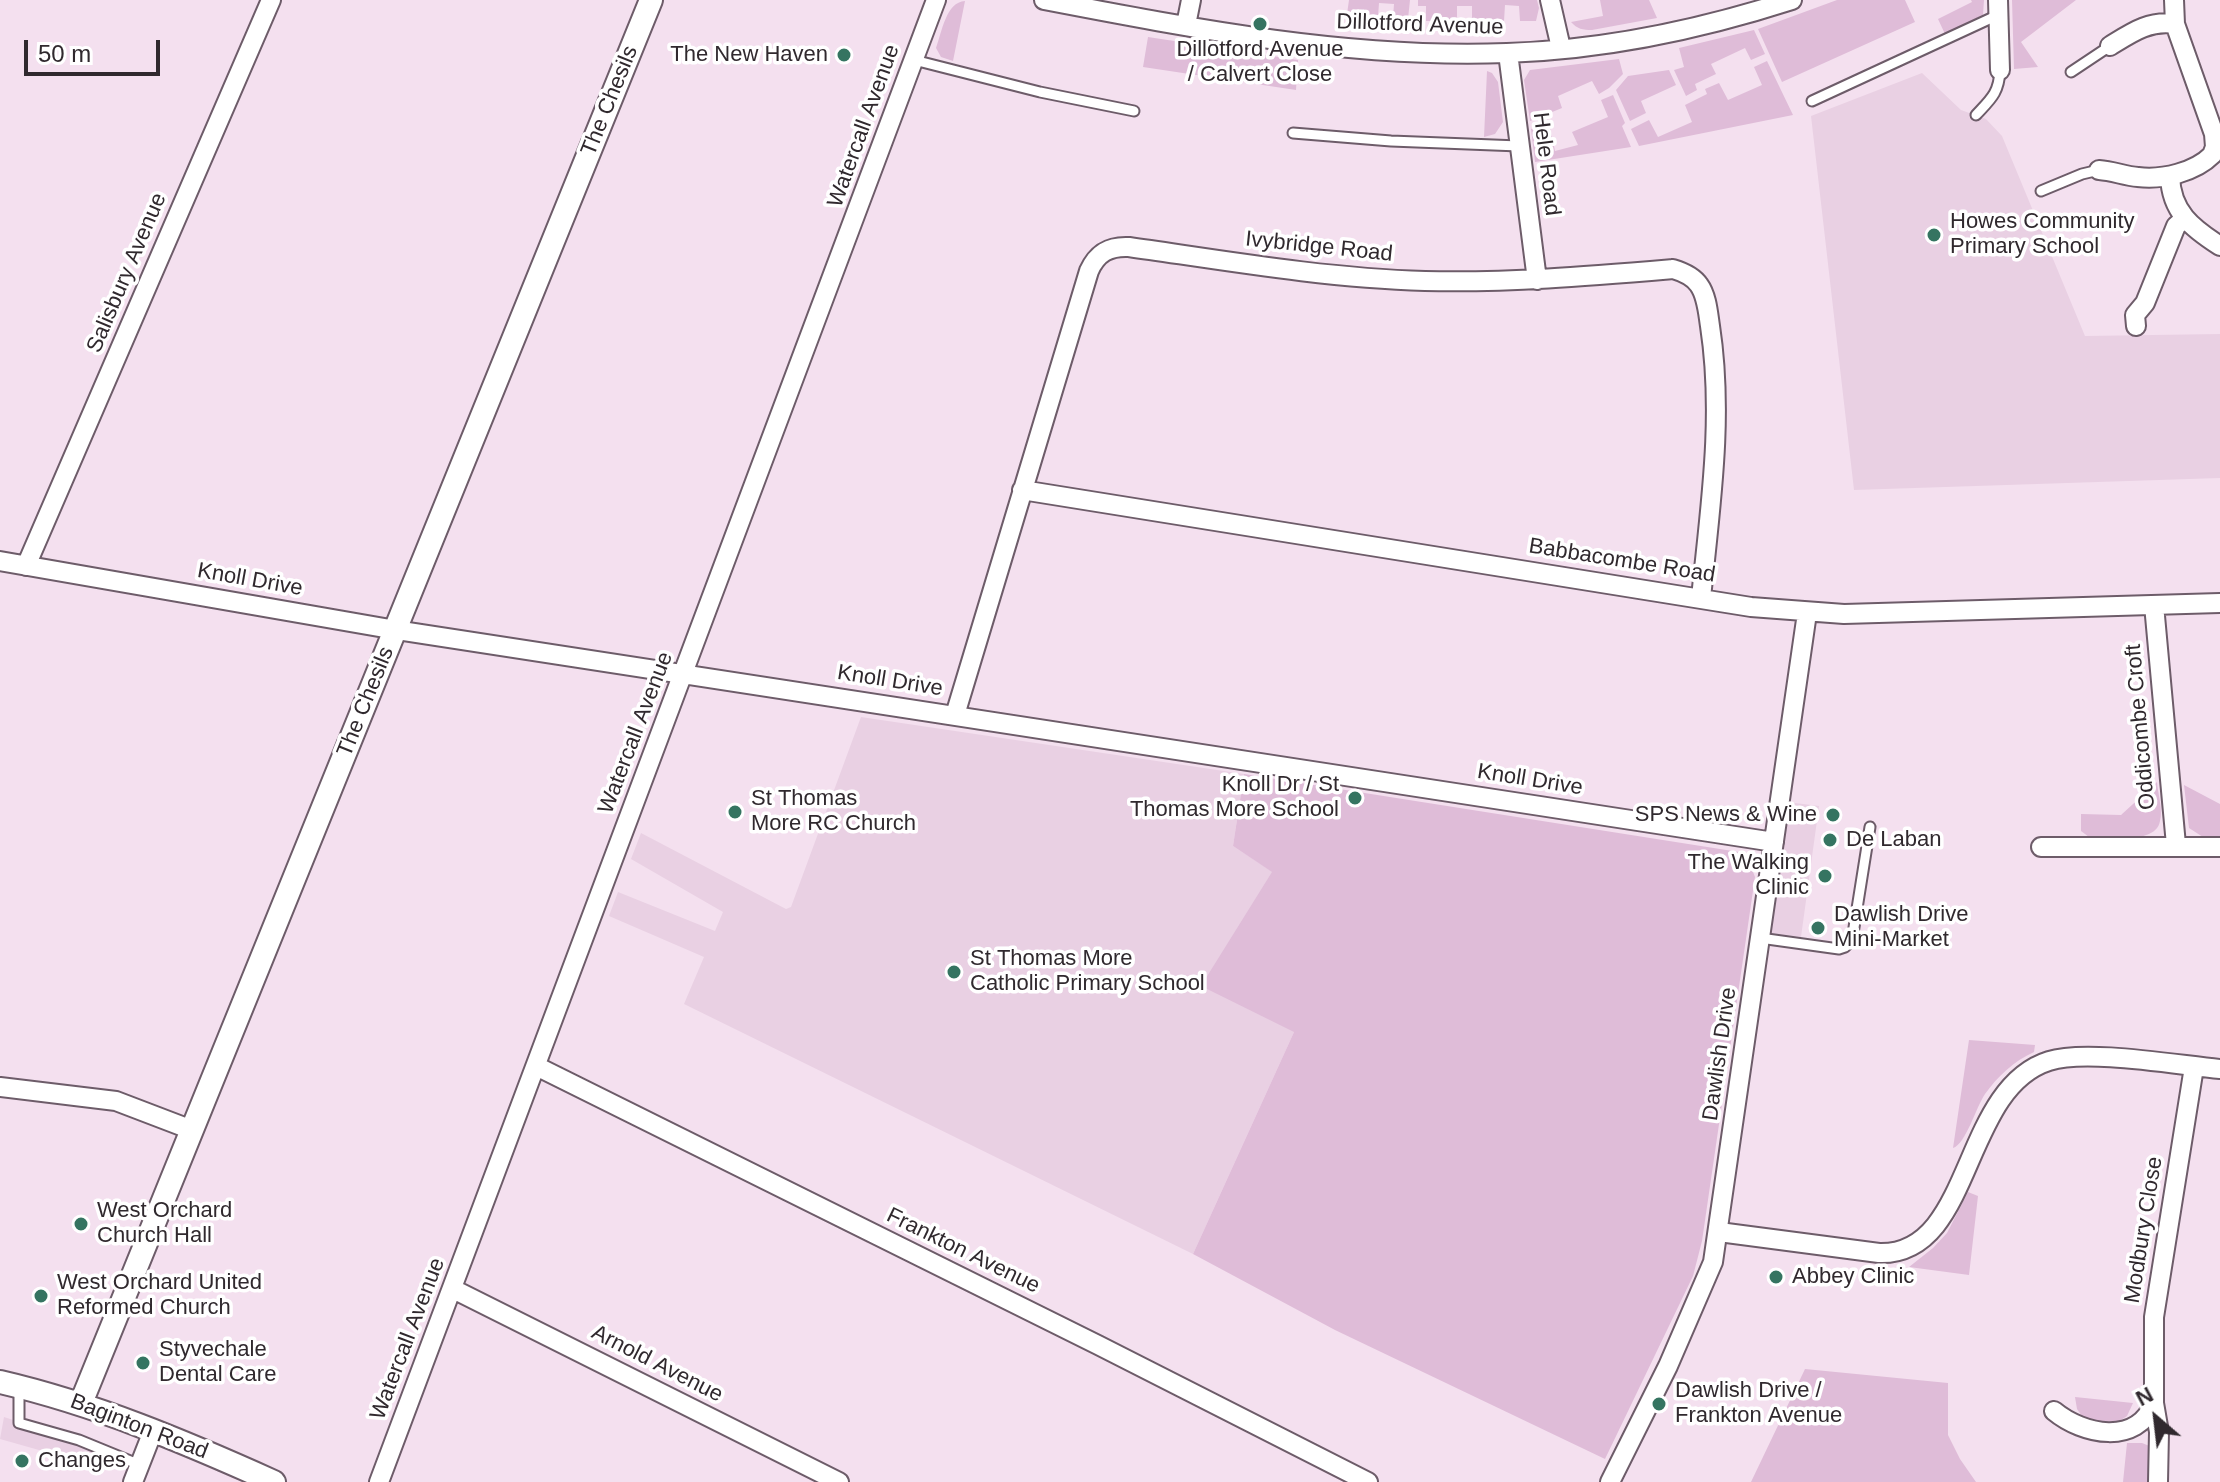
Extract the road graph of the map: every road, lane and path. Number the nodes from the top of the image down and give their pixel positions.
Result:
1 (271, 0) edge
2 (651, 0) edge
3 (936, 0) edge
4 (1044, 0) edge
5 (1191, 0) edge
6 (1550, 0) edge
7 (1792, 0) edge
8 (2174, 0) edge
9 (1998, 7) edge
10 (1737, 9) edge
11 (2175, 24) junction
12 (1186, 25) junction
13 (2110, 46) joint
14 (1561, 48) junction
15 (1508, 53) junction
16 (914, 60) junction
17 (2000, 70) joint
18 (2071, 72) dead end
19 (1812, 101) dead end
20 (1134, 111) dead end
21 (1976, 115) dead end
22 (1293, 133) dead end
23 (1519, 146) junction
24 (2099, 170) joint
25 (2170, 176) junction
26 (2041, 191) dead end
27 (2184, 219) junction
28 (2220, 246) edge
29 (1537, 280) junction
30 (2136, 326) dead end
31 (1022, 490) junction
32 (0, 561) edge
33 (26, 566) junction
34 (1701, 598) junction
35 (2220, 603) edge
36 (2154, 605) junction
37 (1807, 613) junction
38 (396, 630) junction
39 (684, 673) junction
40 (955, 715) junction
41 (1870, 827) dead end
42 (1774, 842) junction
43 (2176, 845) junction
44 (2041, 847) dead end
45 (2220, 847) edge
46 (1760, 938) junction
47 (536, 1066) junction
48 (2194, 1067) junction
49 (2220, 1069) edge
50 (0, 1087) edge
51 (192, 1130) junction
52 (1719, 1232) junction
53 (453, 1289) junction
54 (10, 1384) edge
55 (81, 1403) junction
56 (2154, 1403) junction
57 (2054, 1411) dead end
58 (153, 1431) junction
59 (136, 1473) edge
60 (274, 1482) edge
61 (379, 1482) edge
62 (839, 1482) edge
63 (1368, 1482) edge
64 (1610, 1482) edge
65 (2158, 1482) edge

1 - 33 street, Salisbury Avenue
2 - 38 street, The Chesils
3 - 16 street, Watercall Avenue
4 - 12 street, Dillotford Avenue
5 - 12 street
6 - 14 street
7 - 10 street, Dillotford Avenue
8 - 11 street
9 - 17 street
9 - 19 lane
10 - 14 street, Dillotford Avenue
11 - 13 street
11 - 25 street
12 - 15 street, Dillotford Avenue
13 - 18 lane
14 - 15 street, Dillotford Avenue
15 - 23 street, Hele Road
16 - 20 lane
16 - 39 street, Watercall Avenue
17 - 21 lane
22 - 23 lane
23 - 29 street, Hele Road
24 - 25 street
24 - 26 lane
25 - 27 street
27 - 28 street
27 - 30 street
29 - 31 street, Ivybridge Road
29 - 34 street, Ivybridge Road
31 - 34 street, Babbacombe Road
31 - 40 street, Ivybridge Road
32 - 33 street, Knoll Drive
33 - 38 street, Knoll Drive
34 - 37 street, Babbacombe Road
35 - 36 street, Babbacombe Road
36 - 37 street, Babbacombe Road
36 - 43 street, Oddicombe Croft
37 - 42 street, Dawlish Drive
38 - 39 street, Knoll Drive
38 - 51 street, The Chesils
39 - 40 street, Knoll Drive
39 - 47 street, Watercall Avenue
40 - 42 street, Knoll Drive
41 - 46 lane
42 - 46 street, Dawlish Drive
43 - 44 street
43 - 45 street
46 - 52 street, Dawlish Drive
47 - 53 street, Watercall Avenue
47 - 63 street, Frankton Avenue
48 - 49 street
48 - 52 street
48 - 56 street, Modbury Close
50 - 51 street
51 - 55 street, The Chesils
52 - 64 street, Dawlish Drive
53 - 61 street, Watercall Avenue
53 - 62 street, Arnold Avenue
54 - 55 street, Baginton Road
54 - 59 lane
55 - 58 street, Baginton Road
56 - 57 street
56 - 65 street, Modbury Close
58 - 59 street
58 - 60 street, Baginton Road

